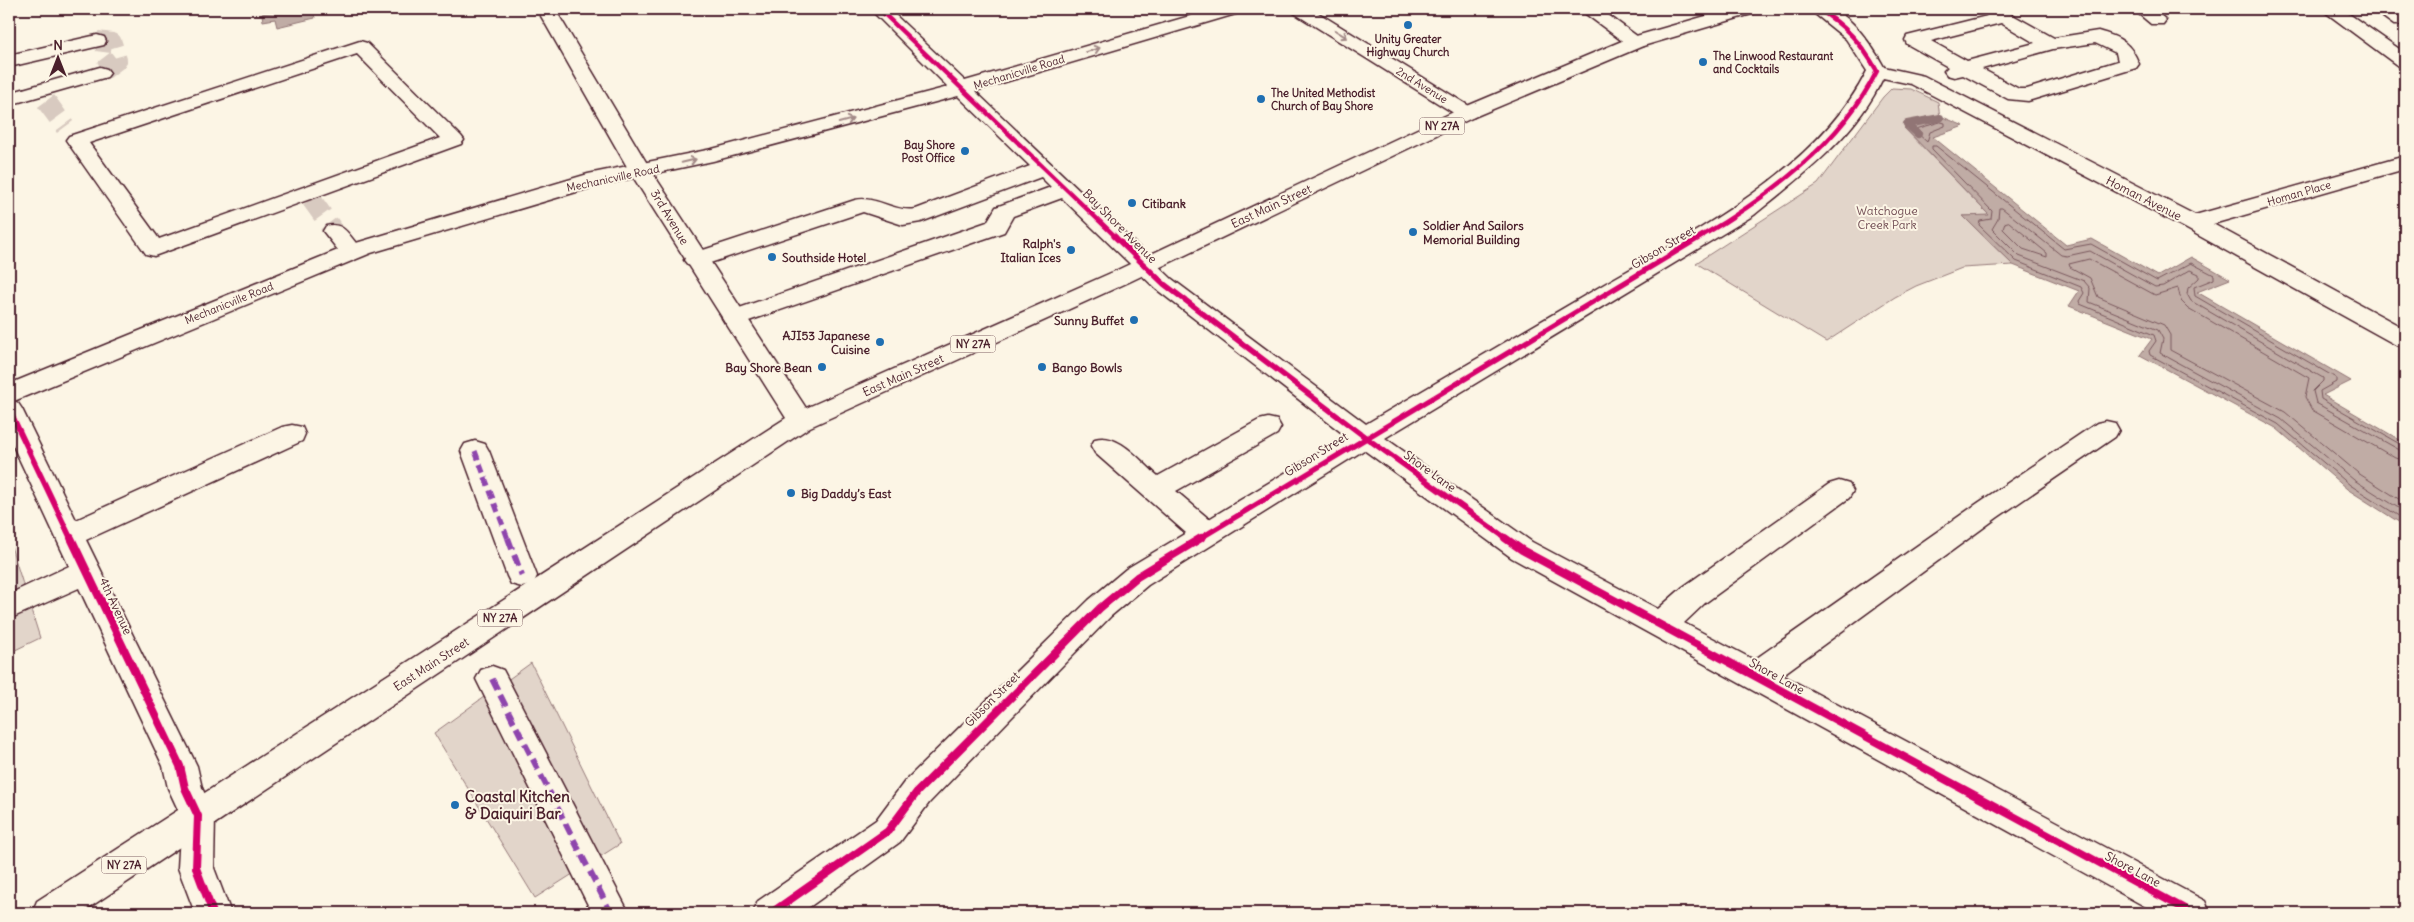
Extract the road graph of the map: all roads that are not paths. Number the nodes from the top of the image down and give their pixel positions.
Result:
1 (546, 9) edge
2 (878, 9) edge
3 (1232, 9) edge
4 (1300, 9) edge
5 (1588, 9) edge
6 (1749, 9) edge
7 (1818, 9) edge
8 (2142, 9) edge
9 (2330, 9) edge
10 (2381, 9) edge
11 (1996, 13) edge
12 (2157, 20) dead end
13 (2401, 21) dead end
14 (97, 40) dead end
15 (1636, 42) junction
16 (2051, 44) junction
17 (36, 55) junction
18 (9, 61) edge
19 (2405, 62) edge
20 (1963, 68) junction
21 (1877, 71) junction
22 (100, 73) tunnel mouth
23 (1917, 80) junction
24 (962, 89) junction
25 (43, 95) junction
26 (9, 100) edge
27 (1467, 113) junction
28 (71, 134) joint
29 (2405, 162) edge
30 (1045, 168) junction
31 (641, 172) junction
32 (1067, 189) junction
33 (2192, 223) junction
34 (334, 231) tunnel mouth
35 (352, 252) junction
36 (696, 260) junction
37 (1144, 266) junction
38 (734, 318) junction
39 (2405, 339) edge
40 (9, 394) edge
41 (9, 409) edge
42 (801, 421) junction
43 (1268, 427) dead end
44 (2106, 430) dead end
45 (292, 434) dead end
46 (1365, 437) junction
47 (1105, 446) dead end
48 (475, 452) dead end
49 (1156, 490) junction
50 (1839, 492) dead end
51 (1207, 534) junction
52 (70, 535) junction
53 (87, 571) junction
54 (522, 576) dead end
55 (9, 607) edge
56 (1660, 626) junction
57 (1755, 677) junction
58 (492, 680) dead end
59 (198, 816) junction
60 (50, 913) edge
61 (213, 913) edge
62 (611, 913) edge
63 (771, 913) edge
64 (2192, 913) edge

1 - 31 street, 3rd Avenue
2 - 24 street, Bay Shore Avenue
24 -> 3 street, Mechanicville Road
4 -> 27 street, 2nd Avenue
5 - 15 street
6 - 15 street, East Main Street / NY 27A
7 - 21 street
8 - 12 street
9 - 19 street
10 - 13 street
11 - 16 street
11 - 20 street
14 - 17 street
15 - 27 street, East Main Street / NY 27A
16 - 20 street
16 - 20 street
17 - 18 street
17 - 25 street
20 - 23 street
21 - 23 street, Homan Avenue
21 - 46 street, Gibson Street
22 - 25 street
23 - 33 street, Homan Avenue
24 - 30 street, Bay Shore Avenue
31 -> 24 street, Mechanicville Road
25 - 26 street
27 - 37 street, East Main Street / NY 27A
28 - 28 street
29 - 33 street, Homan Place
30 - 32 street, Bay Shore Avenue
30 - 36 street
31 - 35 street, Mechanicville Road
31 - 36 street, 3rd Avenue
32 - 37 street, Bay Shore Avenue
32 - 38 street
33 - 39 street, Homan Avenue
34 - 35 street
35 - 40 street, Mechanicville Road
36 - 38 street, 3rd Avenue
37 - 42 street, East Main Street / NY 27A
37 - 46 street, Bay Shore Avenue
38 - 42 street, 3rd Avenue
41 - 52 street, 4th Avenue
42 - 59 street, East Main Street / NY 27A
43 - 49 street
44 - 57 street
45 - 52 street
46 - 51 street, Gibson Street
46 - 56 street, Shore Lane
47 - 49 street
48 - 54 street
49 - 51 street
50 - 56 street
51 - 63 street, Gibson Street
52 - 53 street, 4th Avenue
53 - 55 street
53 - 59 street, 4th Avenue
56 - 57 street, Shore Lane
57 - 64 street, Shore Lane
58 - 62 street
59 - 60 street, NY 27A
59 - 61 street

